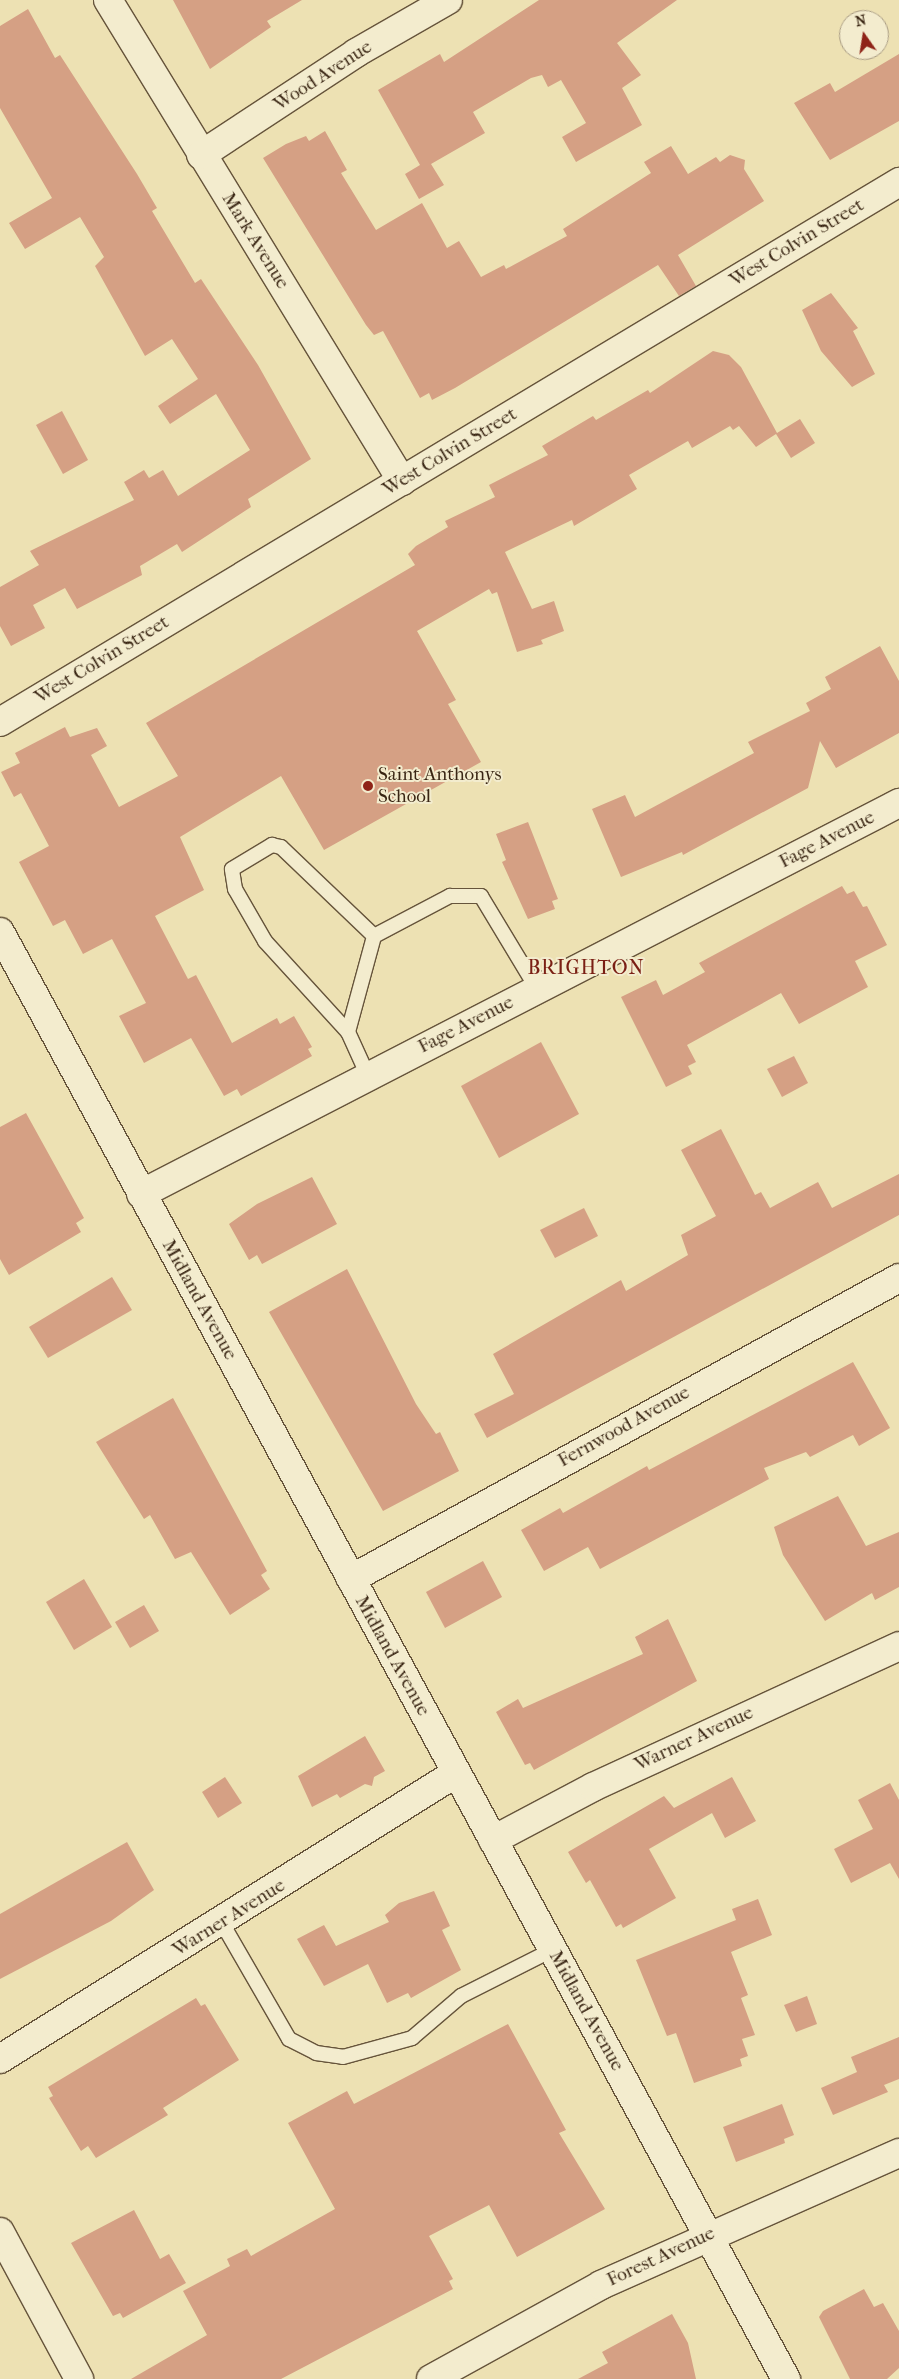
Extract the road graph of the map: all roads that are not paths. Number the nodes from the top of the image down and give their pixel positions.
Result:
1 (108, 0) edge
2 (448, 0) edge
3 (201, 155) junction
4 (899, 182) edge
5 (402, 481) junction
6 (0, 722) edge
7 (899, 803) edge
8 (0, 932) edge
9 (374, 936) junction
10 (536, 989) junction
11 (348, 1032) junction
12 (368, 1076) junction
13 (141, 1194) junction
14 (899, 1278) edge
15 (350, 1579) junction
16 (899, 1646) edge
17 (456, 1773) junction
18 (492, 1840) junction
19 (222, 1923) junction
20 (552, 1950) junction
21 (0, 2059) edge
22 (899, 2153) edge
23 (0, 2232) edge
24 (708, 2235) junction
25 (79, 2379) edge
26 (432, 2379) edge
27 (786, 2379) edge

1 - 3 street, Mark Avenue
2 - 3 street, Wood Avenue
3 - 5 street, Mark Avenue
4 - 5 street, West Colvin Street
5 - 6 street, West Colvin Street
7 - 10 street, Fage Avenue
8 - 13 street, Midland Avenue
9 - 10 lane
9 - 11 lane
9 - 11 lane
10 - 12 street, Fage Avenue
11 - 12 lane
12 - 13 street, Fage Avenue
13 - 15 street, Midland Avenue
14 - 15 street, Fernwood Avenue
15 - 17 street, Midland Avenue
16 - 18 street, Warner Avenue
17 - 18 street, Midland Avenue
17 - 19 street, Warner Avenue
18 - 20 street, Midland Avenue
19 - 20 lane
19 - 21 street, Warner Avenue
20 - 24 street, Midland Avenue
22 - 24 street, Forest Avenue
23 - 25 street
24 - 26 street, Forest Avenue
24 - 27 street, Midland Avenue

